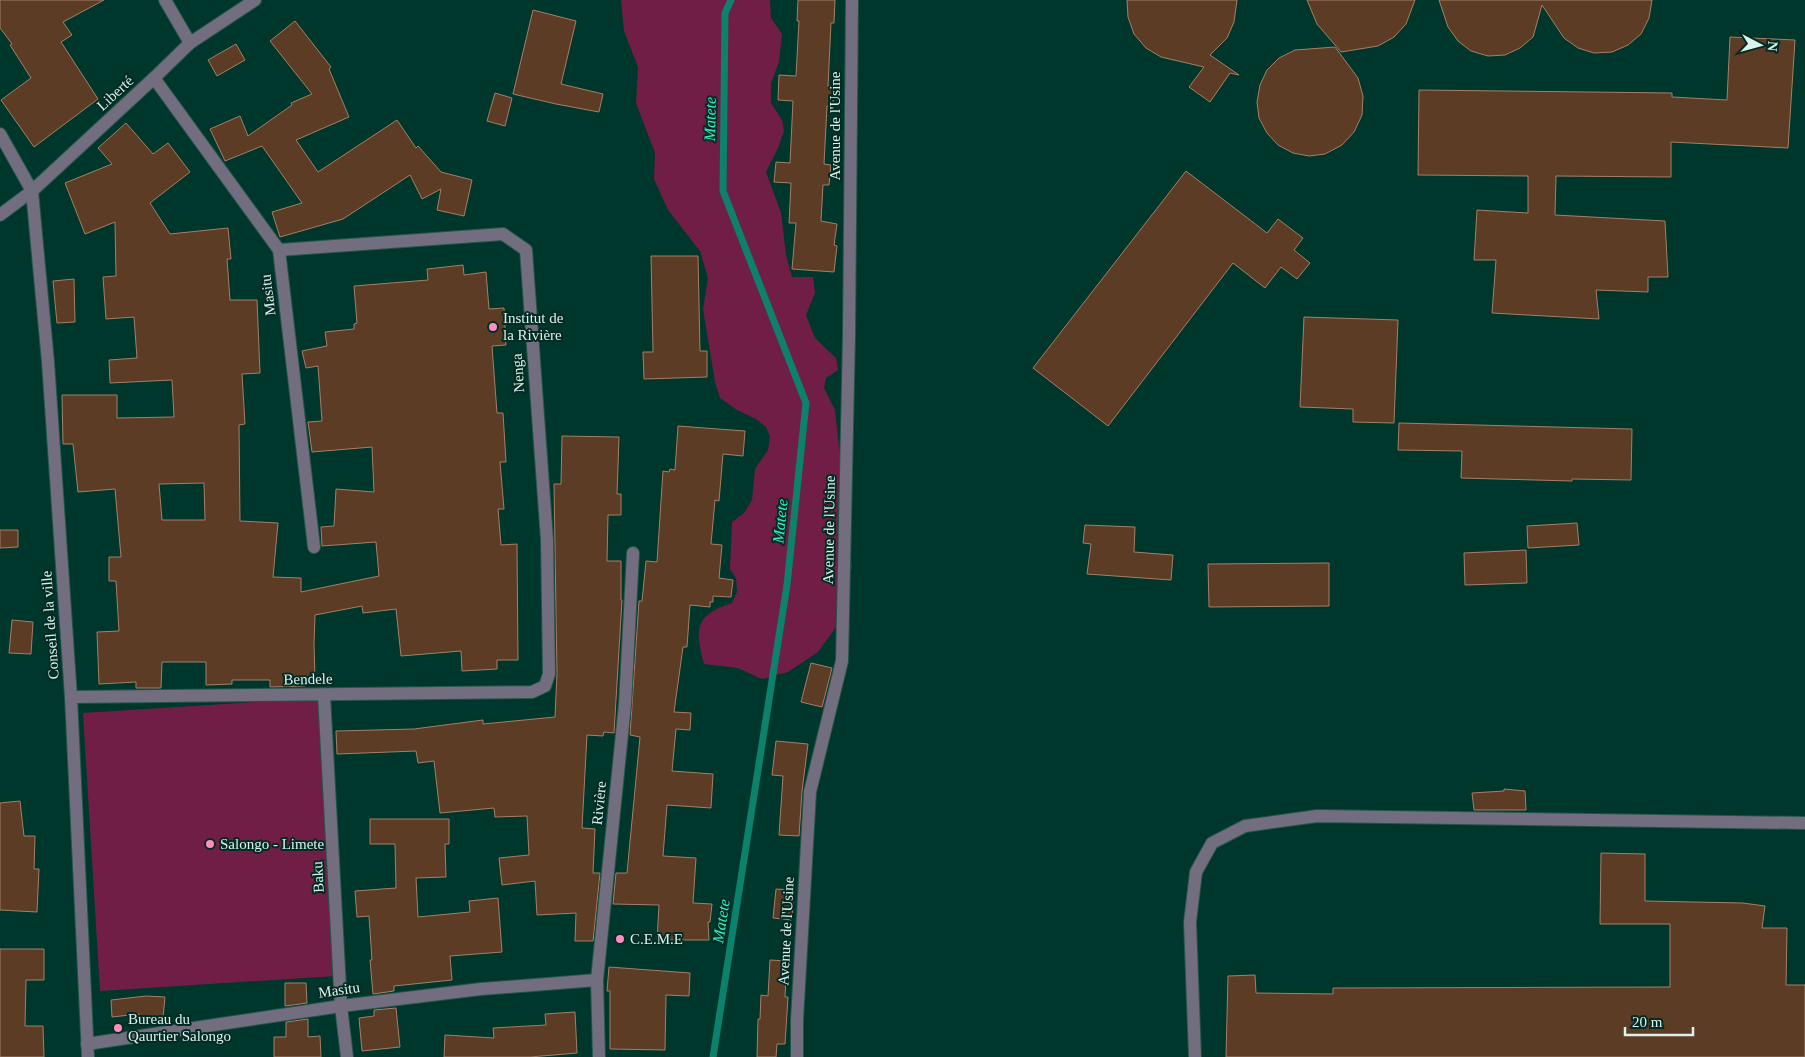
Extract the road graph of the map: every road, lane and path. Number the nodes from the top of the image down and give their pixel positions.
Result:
1 (165, 0) edge
2 (255, 0) edge
3 (852, 0) edge
4 (190, 43) junction
5 (154, 78) junction
6 (0, 134) edge
7 (32, 191) junction
8 (0, 215) edge
9 (278, 250) junction
10 (314, 547) dead end
11 (633, 553) dead end
12 (545, 686) joint
13 (324, 696) junction
14 (71, 698) junction
15 (1805, 823) edge
16 (597, 980) junction
17 (341, 1006) junction
18 (87, 1044) junction
19 (88, 1057) edge
20 (347, 1057) edge
21 (599, 1057) edge
22 (797, 1057) edge
23 (1195, 1057) edge

1 - 4 street
2 - 4 street, Liberté
3 - 22 street, Avenue de l'Usine
4 - 5 street, Liberté
5 - 7 street, Liberté
5 - 9 street, Masitu
6 - 7 street
7 - 8 street, Liberté
7 - 14 street, Conseil de la ville
9 - 10 street, Masitu
9 - 12 street, Nenga
11 - 16 street, Rivière
12 - 13 street, Bendele
13 - 14 street, Bendele
13 - 17 street, Baku
14 - 18 street, Conseil de la ville
15 - 23 street
16 - 17 street, Masitu
16 - 21 street, Rivière
17 - 18 street, Masitu
17 - 20 street, Baku
18 - 19 street, Conseil de la ville

